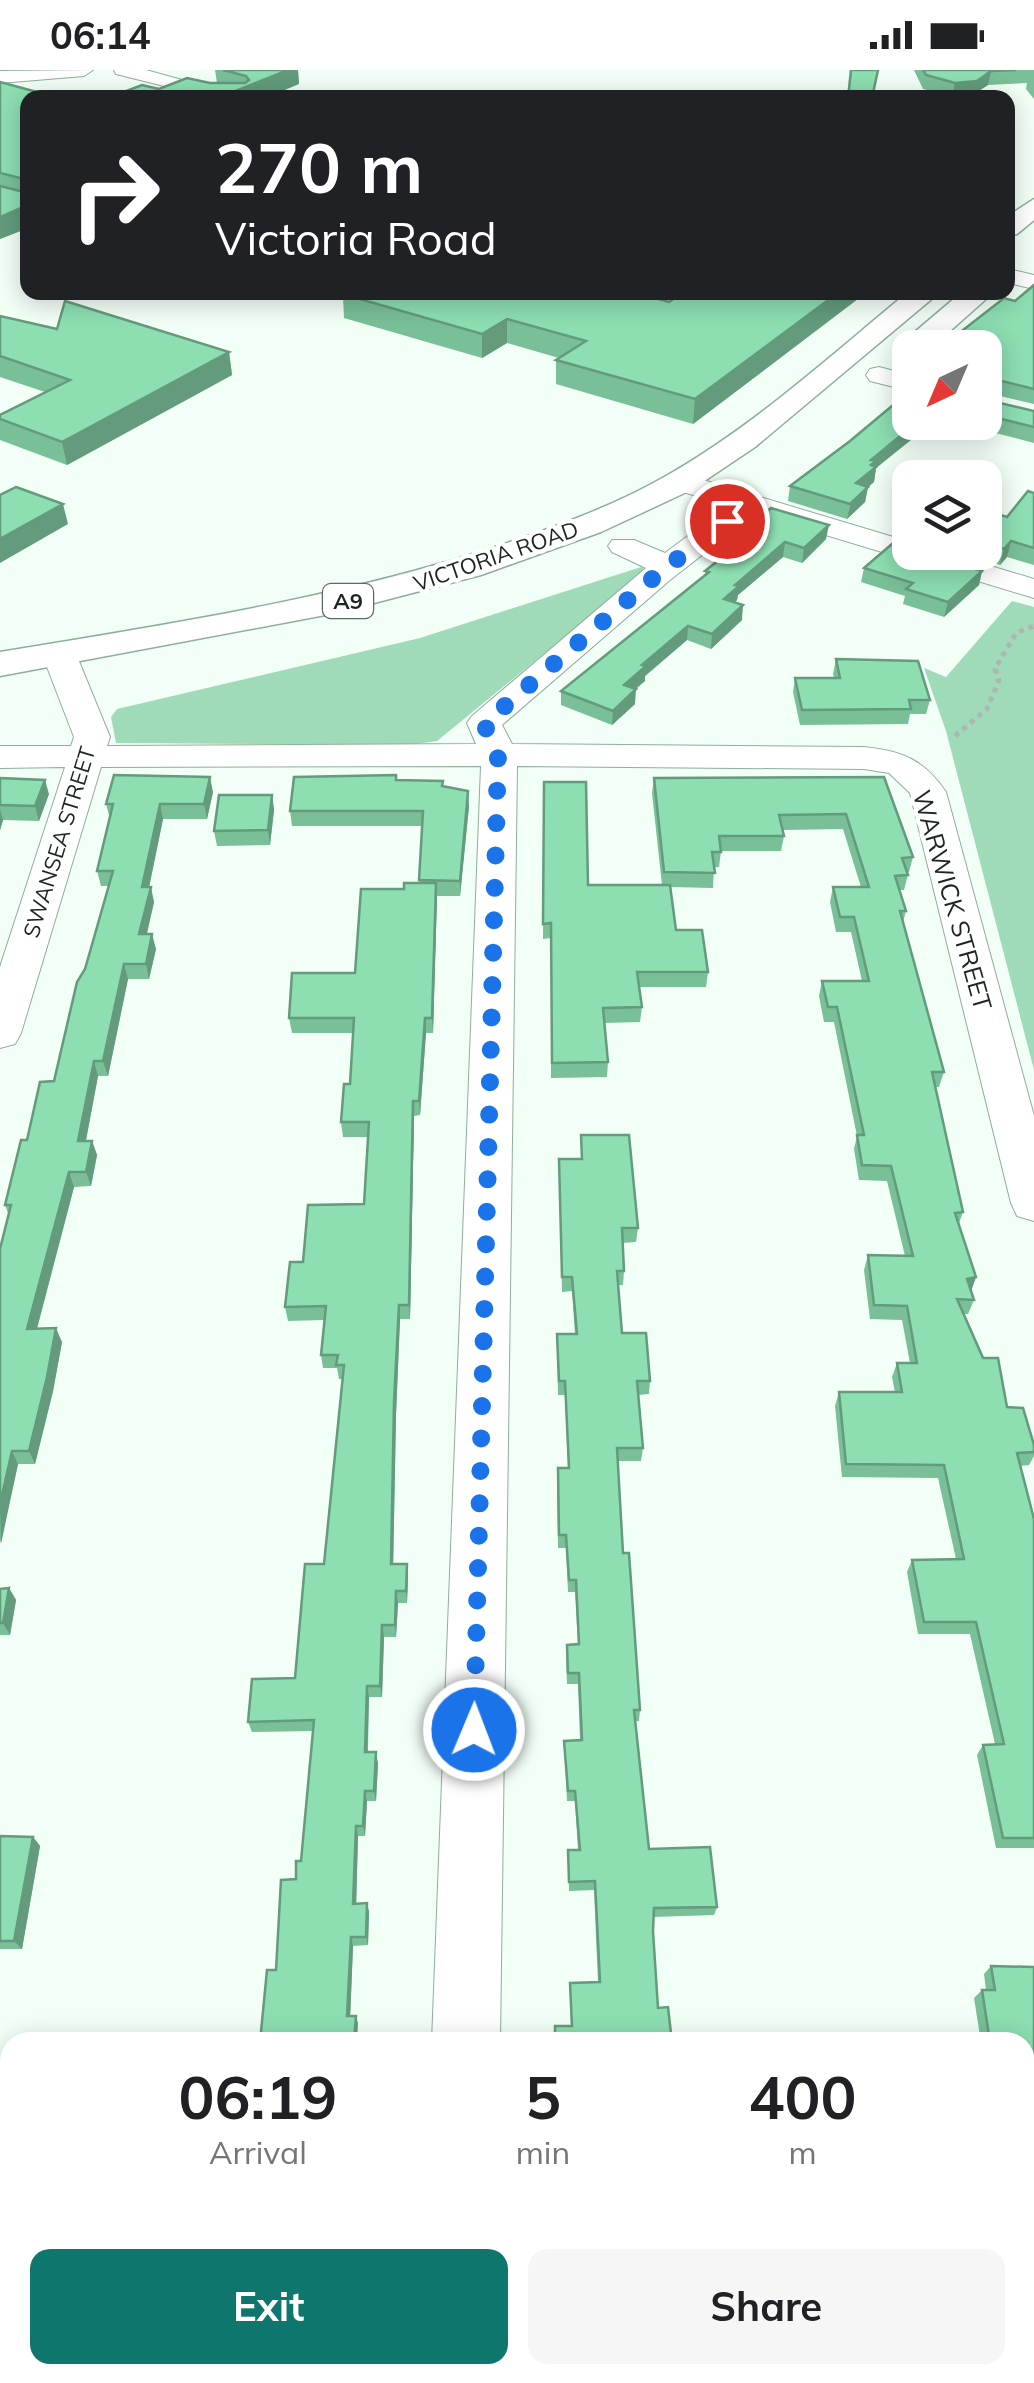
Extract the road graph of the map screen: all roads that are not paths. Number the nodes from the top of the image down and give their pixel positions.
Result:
1 (84, 70) edge
2 (122, 70) edge
3 (0, 78) edge
4 (205, 90) edge
5 (916, 300) edge
6 (970, 300) edge
7 (935, 330) edge
8 (758, 472) dead end
9 (680, 482) junction
10 (725, 508) junction
11 (622, 546) junction
12 (892, 548) edge
13 (668, 566) junction
14 (971, 570) edge
15 (1034, 589) edge
16 (0, 664) edge
17 (66, 672) junction
18 (0, 701) edge
19 (498, 755) junction
20 (89, 757) junction
21 (0, 758) edge
22 (15, 936) edge
23 (0, 1033) edge
24 (1034, 1202) edge
25 (466, 2032) edge

1 - 3 street
2 - 4 street
5 - 9 highway, VICTORIA ROAD / A9
6 - 7 highway
8 - 10 highway, VICTORIA ROAD / A9
9 - 10 street
9 - 17 highway, VICTORIA ROAD / A9
10 - 11 highway, VICTORIA ROAD / A9
10 - 12 street
10 - 13 street, VICTORIA ROAD
11 - 13 street
11 - 17 highway, VICTORIA ROAD / A9
13 - 19 street, VICTORIA ROAD
14 - 15 street
16 - 17 highway, VICTORIA ROAD / A9
17 - 18 highway, VICTORIA ROAD / A9
17 - 20 street, SWANSEA STREET
19 - 20 street
19 - 24 street, WARWICK STREET
19 - 25 street
20 - 21 street
20 - 22 street, SWANSEA STREET
22 - 23 street, SWANSEA STREET

